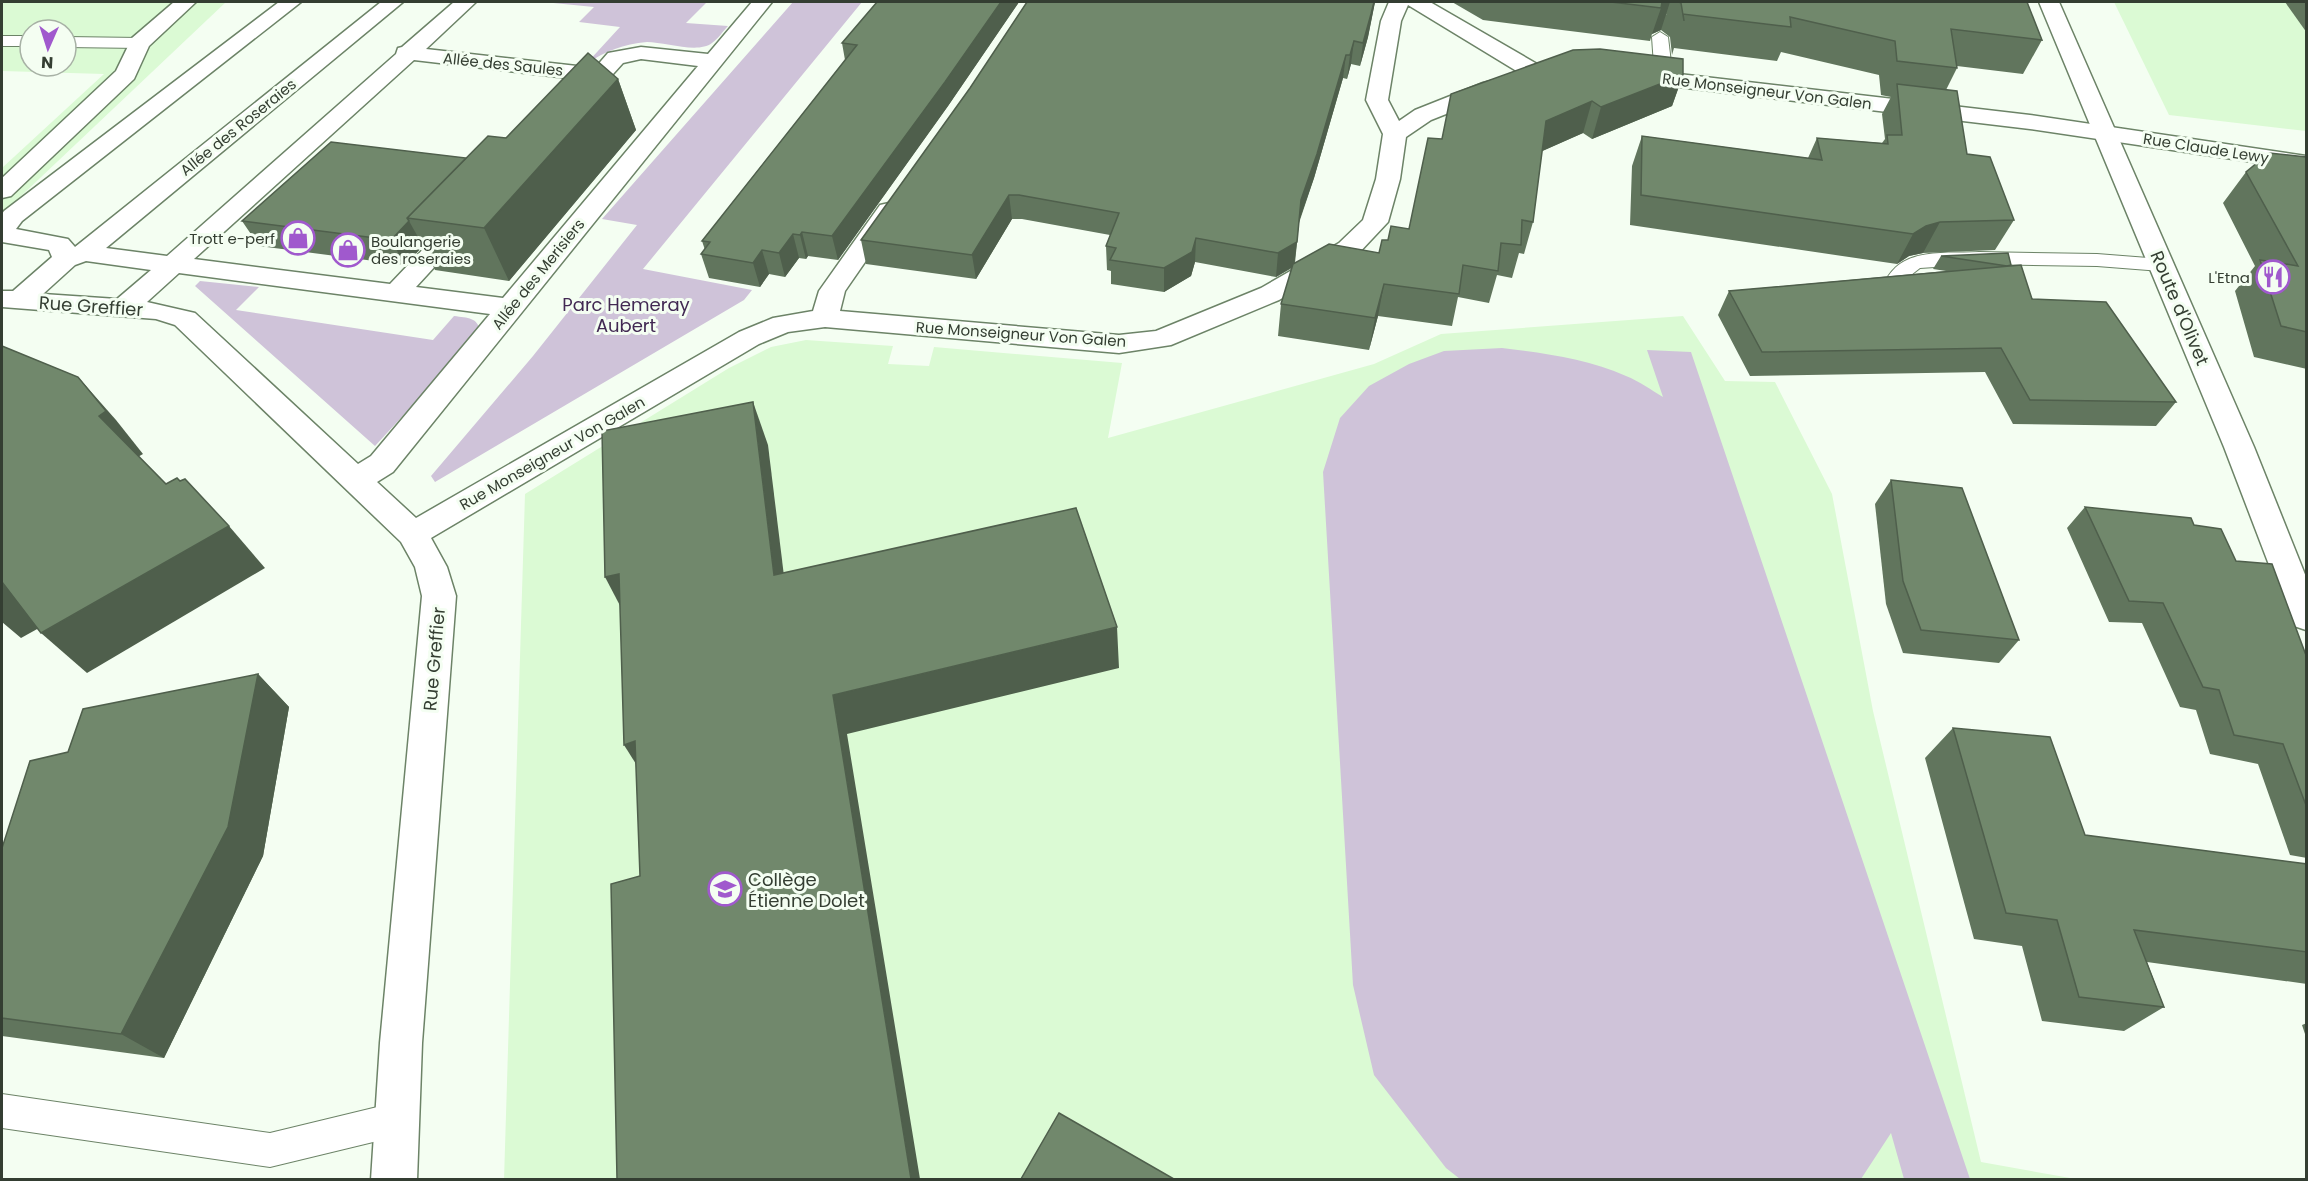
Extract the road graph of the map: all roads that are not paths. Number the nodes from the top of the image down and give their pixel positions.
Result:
1 (186, 2) edge
2 (291, 2) edge
3 (393, 2) edge
4 (466, 2) edge
5 (762, 2) edge
6 (1399, 2) edge
7 (1416, 2) edge
8 (2049, 2) edge
9 (1660, 37) edge
10 (2, 40) edge
11 (18, 41) edge
12 (78, 42) edge
13 (140, 43) junction
14 (406, 53) junction
15 (713, 61) junction
16 (1612, 74) edge
17 (600, 75) junction
18 (1664, 80) junction
19 (559, 119) edge
20 (2105, 132) junction
21 (1395, 134) junction
22 (2307, 163) edge
23 (2, 191) edge
24 (899, 196) edge
25 (478, 206) edge
26 (75, 256) junction
27 (171, 264) junction
28 (2161, 265) junction
29 (1893, 287) edge
30 (396, 293) junction
31 (11, 300) edge
32 (124, 308) junction
33 (511, 308) junction
34 (825, 318) junction
35 (356, 480) junction
36 (413, 534) junction
37 (2307, 616) edge
38 (2, 1112) edge
39 (398, 1119) junction
40 (394, 1179) edge

1 - 13 street
2 - 26 street
3 - 26 street, Allée des Roseraies
4 - 14 street
5 - 15 street, Allée des Merisiers
6 - 21 street
7 - 21 street
8 - 20 street, Route d'Olivet
9 - 18 lane
10 - 11 lane
12 - 13 lane
13 - 23 street
14 - 17 street, Allée des Saules
14 - 27 street
15 - 17 street
15 - 33 street, Allée des Merisiers
16 - 18 street, Rue Monseigneur Von Galen
17 - 19 street
18 - 20 street, Rue Monseigneur Von Galen
20 - 22 street, Rue Claude Lewy
20 - 28 street, Route d'Olivet
21 - 34 street, Rue Monseigneur Von Galen
24 - 34 street
25 - 30 street
26 - 27 street
26 - 31 street, Allée des Roseraies
27 - 30 street
27 - 32 street
28 - 29 lane
28 - 37 street, Route d'Olivet
30 - 33 street
31 - 32 street, Rue Greffier
32 - 35 street, Rue Greffier
33 - 35 street, Allée des Merisiers
34 - 36 street, Rue Monseigneur Von Galen
35 - 36 street, Rue Greffier
36 - 39 street, Rue Greffier
38 - 39 lane
39 - 40 street, Rue Greffier

